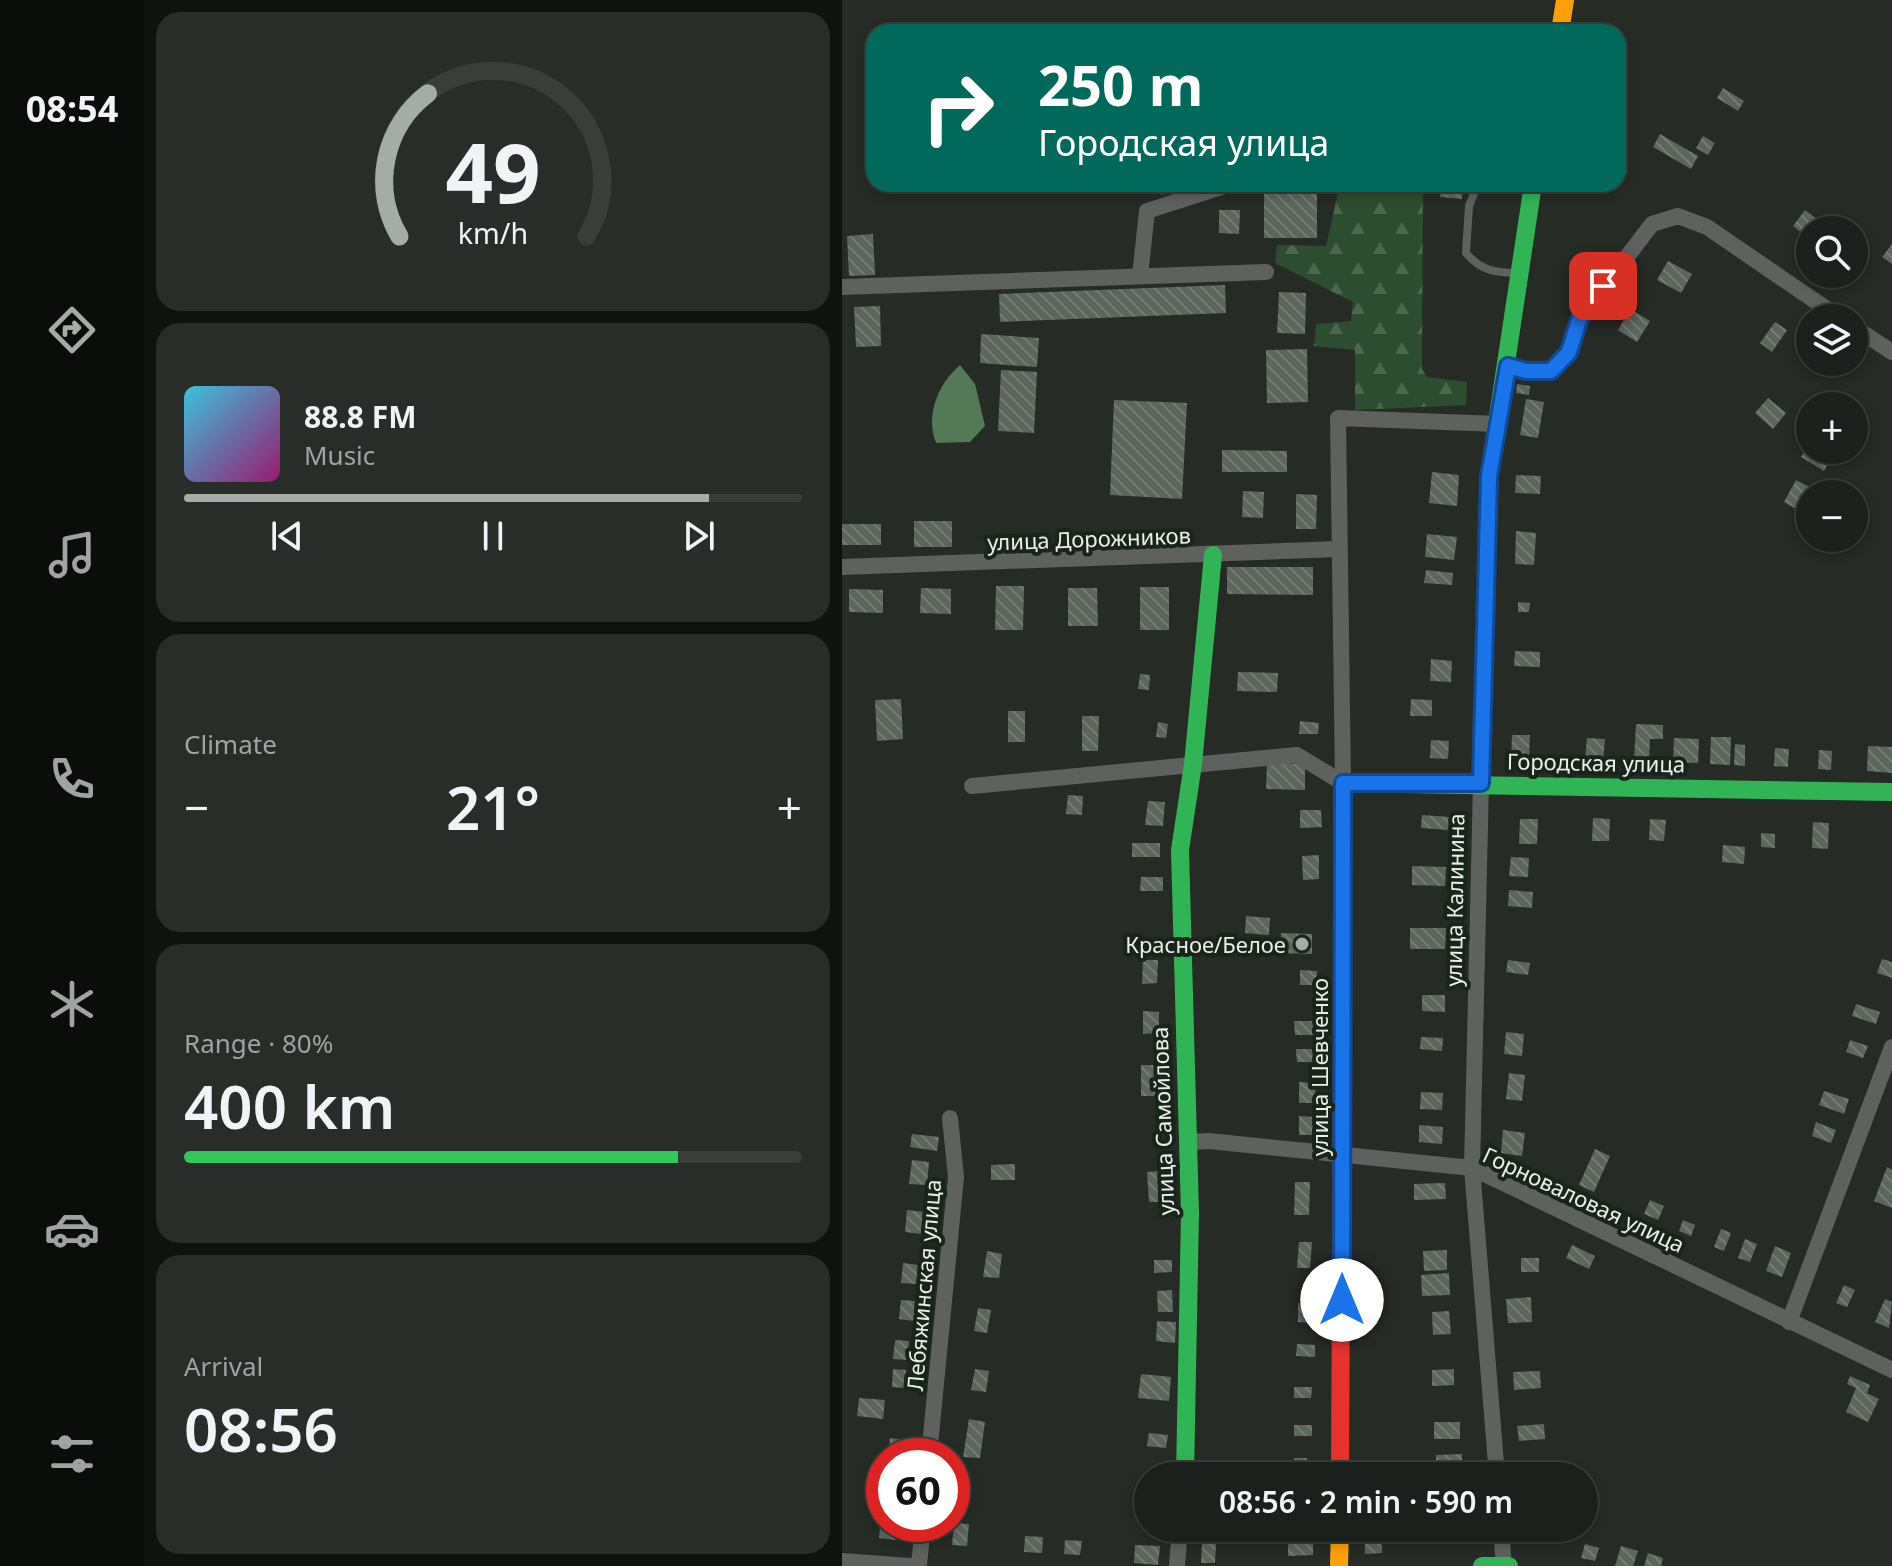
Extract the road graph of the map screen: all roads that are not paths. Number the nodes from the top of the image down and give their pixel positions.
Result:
1 (1565, 0) edge
2 (1561, 24) edge
3 (1206, 192) edge
4 (1475, 192) edge
5 (1532, 192) edge
6 (1266, 272) dead end
7 (1520, 273) junction
8 (1140, 276) junction
9 (842, 287) edge
10 (1820, 304) edge
11 (1868, 336) edge
12 (1892, 352) edge
13 (1508, 366) junction
14 (1498, 424) junction
15 (1338, 549) junction
16 (1213, 555) junction
17 (842, 567) edge
18 (1193, 764) junction
19 (1343, 783) junction
20 (1481, 783) junction
21 (972, 786) dead end
22 (1892, 792) edge
23 (1892, 1047) edge
24 (950, 1118) dead end
25 (1188, 1142) junction
26 (1343, 1154) junction
27 (1472, 1168) junction
28 (1789, 1322) junction
29 (1892, 1370) edge
30 (931, 1438) edge
31 (1185, 1462) edge
32 (1340, 1462) edge
33 (1496, 1462) edge
34 (921, 1542) edge
35 (1179, 1542) edge
36 (1340, 1542) edge
37 (1502, 1542) edge
38 (842, 1561) edge
39 (910, 1566) edge
40 (919, 1566) edge
41 (1177, 1566) edge
42 (1339, 1566) edge
43 (1482, 1566) edge
44 (1505, 1566) edge

1 - 2 main road
3 - 8 street
4 - 7 lane
5 - 7 main road, улица Калинина
6 - 8 street
7 - 13 main road, улица Калинина
8 - 9 street
10 - 13 street
11 - 12 street
13 - 14 main road, улица Калинина
14 - 15 street, улица Шевченко
14 - 20 main road, улица Калинина
15 - 16 street, улица Дорожников
15 - 19 street, улица Шевченко
16 - 17 street, улица Дорожников
16 - 18 main road, улица Самойлова
18 - 19 street
18 - 21 street
18 - 25 main road, улица Самойлова
19 - 20 main road, Городская улица
19 - 26 main road, улица Шевченко
20 - 22 main road, Городская улица
20 - 27 street, улица Калинина
23 - 28 street
24 - 30 street, Лебяжинская улица
25 - 26 street, Горноваловая улица
25 - 31 main road, улица Самойлова
26 - 27 street, Горноваловая улица
26 - 32 main road, улица Шевченко
27 - 28 street, Горноваловая улица
27 - 33 street, улица Калинина
28 - 29 street, Горноваловая улица
34 - 40 street
35 - 41 street
36 - 42 main road
37 - 44 street
38 - 39 street
43 - 44 main road

